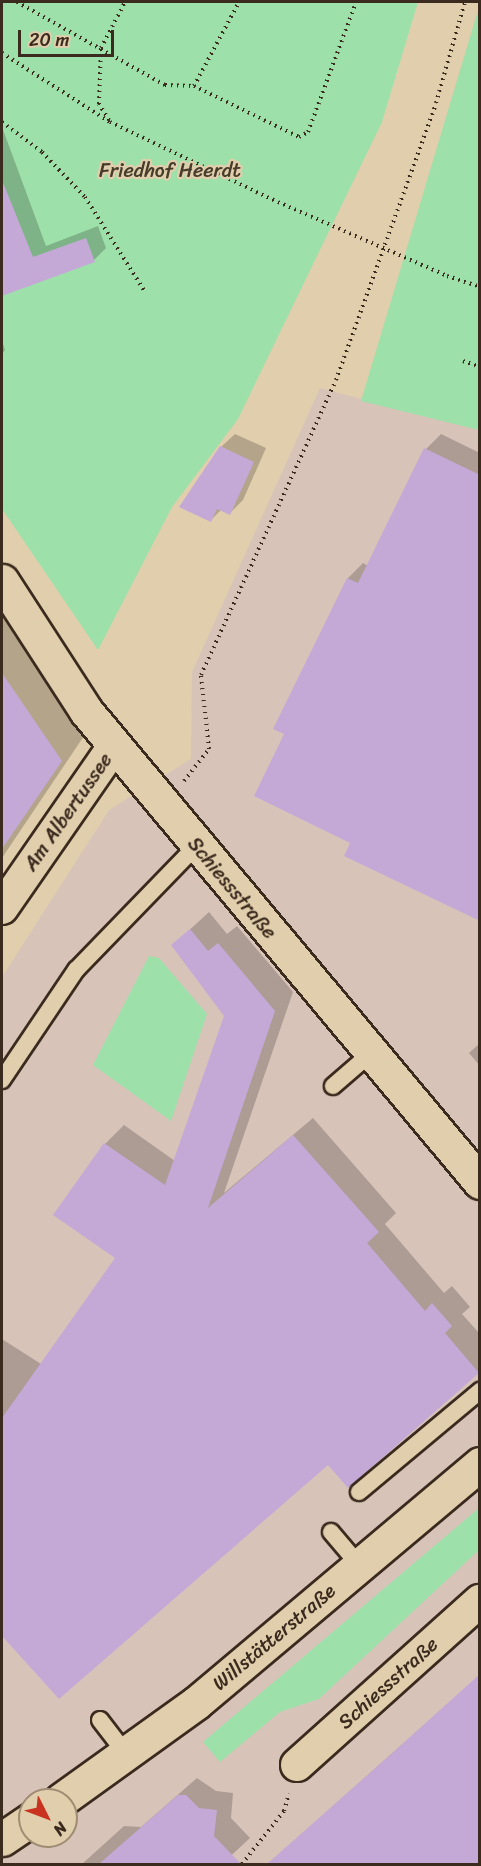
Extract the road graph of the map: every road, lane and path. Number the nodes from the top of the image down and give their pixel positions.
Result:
1 (16, 2) edge
2 (125, 2) edge
3 (239, 2) edge
4 (356, 2) edge
5 (465, 2) edge
6 (100, 48) junction
7 (2, 53) edge
8 (194, 86) junction
9 (2, 122) edge
10 (110, 123) junction
11 (480, 286) edge
12 (145, 292) dead end
13 (463, 361) dead end
14 (480, 367) edge
15 (2, 581) edge
16 (115, 745) junction
17 (165, 806) junction
18 (197, 845) junction
19 (2, 908) edge
20 (370, 1054) junction
21 (2, 1080) edge
22 (333, 1086) dead end
23 (480, 1182) edge
24 (480, 1390) edge
25 (480, 1464) edge
26 (359, 1492) dead end
27 (331, 1532) dead end
28 (358, 1564) junction
29 (480, 1600) edge
30 (100, 1720) dead end
31 (127, 1755) junction
32 (297, 1765) dead end
33 (78, 1788) edge
34 (284, 1811) dead end
35 (18, 1828) edge
36 (2, 1839) edge
37 (242, 1864) edge

1 - 6 path
2 - 6 path
3 - 8 path
4 - 8 path
5 - 17 path
6 - 8 path
6 - 10 path
7 - 10 path
9 - 12 path
10 - 11 path, bridge
13 - 14 path
15 - 16 street, Schiessstraße
16 - 17 street, Schiessstraße
16 - 19 street, Am Albertussee
17 - 18 street, Schiessstraße
18 - 20 street, Schiessstraße
18 - 21 lane
20 - 22 lane
20 - 23 street, Schiessstraße
24 - 26 lane
25 - 28 street, Willstätterstraße
27 - 28 lane
28 - 31 street, Willstätterstraße
29 - 32 street, Schiessstraße
30 - 31 lane
31 - 33 street, Willstätterstraße
34 - 37 path
35 - 36 street

